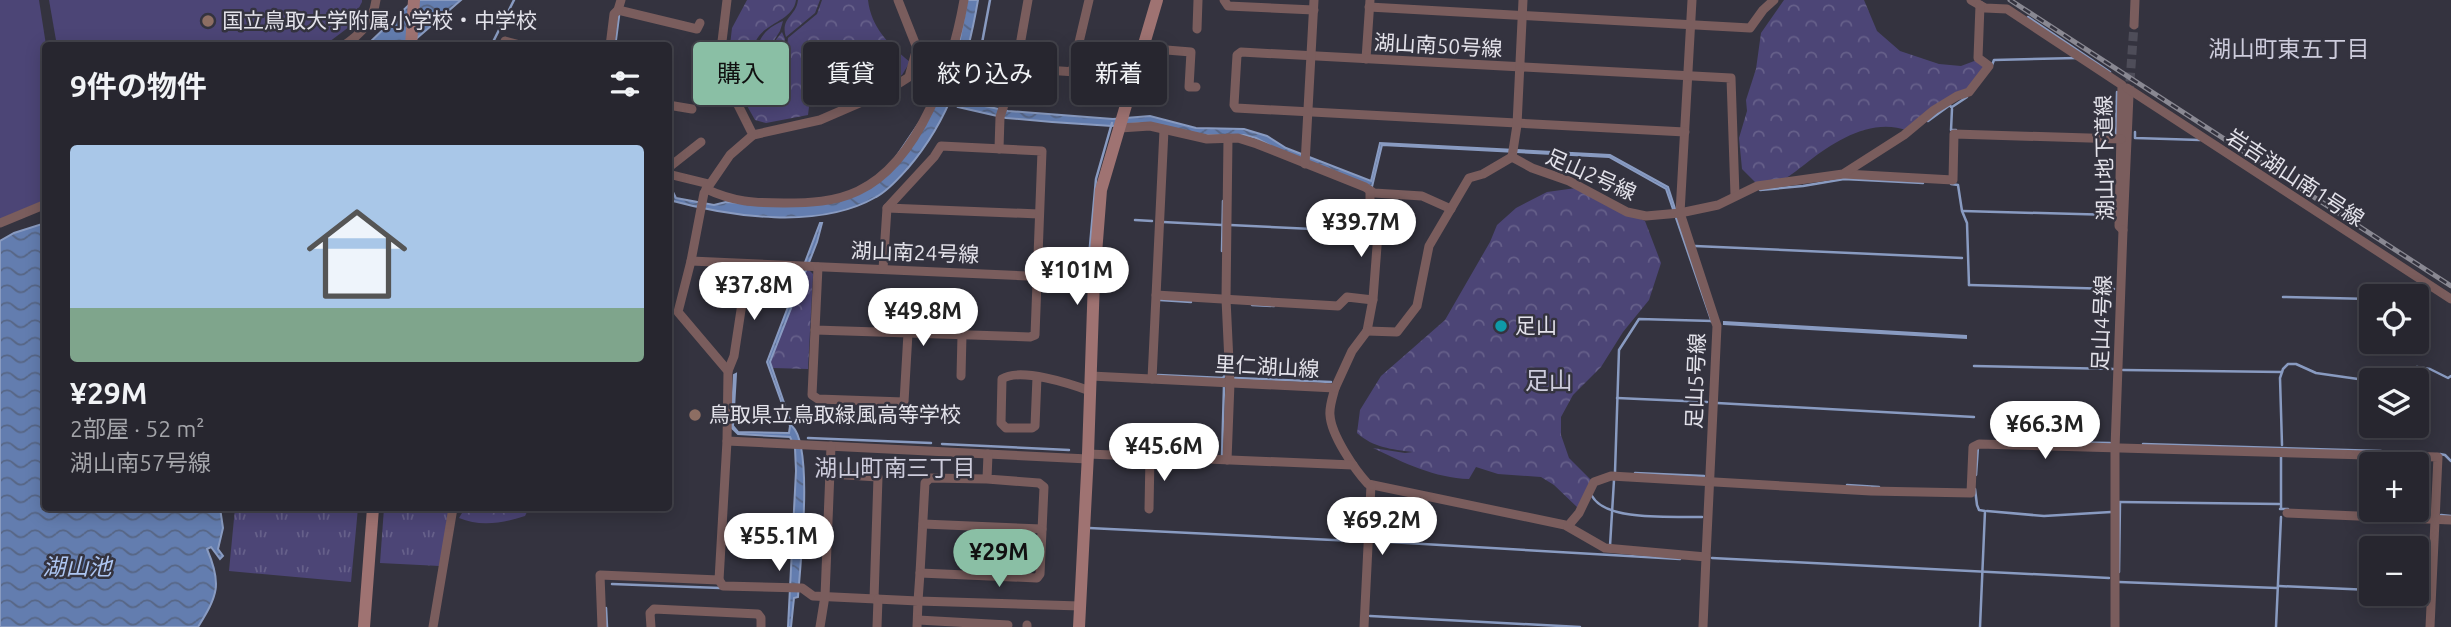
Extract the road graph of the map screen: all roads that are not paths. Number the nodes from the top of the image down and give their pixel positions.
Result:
1 (376, 0) edge
2 (414, 0) edge
3 (621, 0) edge
4 (727, 0) edge
5 (898, 0) edge
6 (964, 0) edge
7 (1028, 0) edge
8 (1089, 0) edge
9 (1157, 0) edge
10 (1187, 0) edge
11 (1196, 0) edge
12 (1224, 0) edge
13 (1523, 0) edge
14 (1692, 0) edge
15 (1774, 0) edge
16 (2135, 0) edge
17 (1976, 2) edge
18 (1369, 4) edge
19 (1314, 5) edge
20 (618, 10) junction
21 (1522, 16) junction
22 (700, 23) dead end
23 (2134, 25) tunnel mouth
24 (1691, 26) junction
25 (1197, 29) dead end
26 (348, 42) edge
27 (411, 42) edge
28 (610, 42) edge
29 (1021, 42) edge
30 (1079, 42) edge
31 (1144, 42) edge
32 (1167, 50) edge
33 (1311, 57) junction
34 (1366, 59) junction
35 (1520, 68) junction
36 (1688, 78) junction
37 (2122, 85) junction
38 (1196, 87) dead end
39 (2129, 95) tunnel mouth
40 (1004, 105) edge
41 (1127, 105) edge
42 (672, 106) edge
43 (692, 109) dead end
44 (1308, 112) junction
45 (1517, 124) junction
46 (1120, 128) junction
47 (1164, 130) junction
48 (1685, 132) junction
49 (752, 135) junction
50 (1228, 138) junction
51 (2121, 139) junction
52 (701, 142) dead end
53 (999, 149) junction
54 (1512, 158) junction
55 (1305, 160) junction
56 (672, 165) edge
57 (1843, 174) junction
58 (672, 175) edge
59 (706, 188) junction
60 (1370, 191) junction
61 (1735, 195) junction
62 (42, 206) edge
63 (887, 208) junction
64 (1451, 209) junction
65 (1680, 213) junction
66 (1039, 214) junction
67 (0, 223) edge
68 (2123, 230) junction
69 (691, 261) junction
70 (748, 264) junction
71 (818, 267) junction
72 (883, 269) junction
73 (1037, 276) junction
74 (1094, 279) junction
75 (1156, 295) junction
76 (1226, 298) junction
77 (2451, 299) edge
78 (1373, 300) junction
79 (815, 330) junction
80 (1367, 331) junction
81 (908, 333) junction
82 (962, 335) junction
83 (728, 371) junction
84 (961, 376) dead end
85 (1091, 376) junction
86 (1037, 377) junction
87 (1152, 379) junction
88 (1230, 383) junction
89 (1335, 387) junction
90 (1090, 391) junction
91 (727, 442) junction
92 (831, 446) junction
93 (2115, 448) junction
94 (988, 454) junction
95 (1088, 456) junction
96 (1150, 456) junction
97 (1227, 460) junction
98 (1353, 465) junction
99 (830, 474) junction
100 (986, 480) junction
101 (1709, 481) junction
102 (1371, 485) junction
103 (1149, 509) dead end
104 (373, 511) edge
105 (452, 511) edge
106 (2287, 513) dead end
107 (2435, 520) junction
108 (2451, 520) edge
109 (923, 524) junction
110 (1568, 526) junction
111 (1042, 529) junction
112 (1706, 557) junction
113 (920, 573) junction
114 (719, 580) junction
115 (825, 596) junction
116 (876, 599) junction
117 (918, 601) junction
118 (1080, 606) junction
119 (918, 623) edge
120 (364, 627) edge
121 (433, 627) edge
122 (602, 627) edge
123 (651, 627) edge
124 (761, 627) edge
125 (820, 627) edge
126 (877, 627) edge
127 (1007, 627) edge
128 (1079, 627) edge
129 (1364, 627) edge
130 (1703, 627) edge
131 (2115, 627) edge
132 (2430, 627) edge

1 - 26 street
2 - 27 main road
3 - 20 street
4 - 49 street
5 - 49 street
6 - 59 street
7 - 29 street
8 - 30 street
9 - 31 main road
10 - 11 street
11 - 25 street
12 - 19 street
13 - 21 street
14 - 24 street
15 - 24 street
16 - 23 street
17 - 37 street, 湖山地下道線
17 - 57 street, 足山2号線
18 - 21 street
18 - 34 street
19 - 33 street
20 - 22 street
20 - 28 street
21 - 24 street
21 - 35 street
24 - 36 street
32 - 38 street
33 - 34 street, 湖山南50号線
33 - 44 street
33 - 44 street, 湖山南50号線
34 - 35 street, 湖山南50号線
35 - 36 street, 湖山南50号線
35 - 45 street
36 - 48 street
36 - 61 street, 湖山南50号線
37 - 51 street, 湖山地下道線
37 - 77 street, 岩吉湖山南1号線
39 - 68 street, 湖山地下道線
40 - 53 street
41 - 46 main road
42 - 43 street
44 - 45 street, 湖山南50号線
44 - 55 street
45 - 48 street, 湖山南50号線
45 - 54 street
46 - 47 street
46 - 74 main road
47 - 50 street
47 - 75 street
48 - 65 street
49 - 59 street
50 - 55 street
50 - 76 street
51 - 57 street
51 - 68 street, 湖山地下道線
52 - 56 street
53 - 63 street
53 - 66 street
54 - 64 street, 足山2号線
54 - 65 street, 足山2号線
55 - 60 street
57 - 61 street, 足山2号線
58 - 59 street
59 - 69 street
60 - 64 street
60 - 78 street
61 - 65 street, 足山2号線
62 - 67 street
63 - 66 street
63 - 72 street
64 - 80 street, 足山2号線
65 - 101 street, 足山5号線
66 - 73 street
68 - 93 street, 足山4号線
69 - 70 street, 湖山南24号線
69 - 83 street
70 - 71 street, 湖山南24号線
70 - 83 street
71 - 72 street, 湖山南24号線
71 - 79 street
72 - 73 street, 湖山南24号線
73 - 74 street, 湖山南24号線
73 - 82 street
74 - 85 main road
75 - 76 street
75 - 87 street
76 - 78 street
76 - 88 street
78 - 80 street
79 - 81 street
79 - 81 street
80 - 89 street
81 - 82 street
82 - 84 street
83 - 91 street
85 - 87 street, 里仁湖山線
85 - 90 main road
86 - 86 street
86 - 90 street
87 - 88 street, 里仁湖山線
88 - 89 street, 里仁湖山線
88 - 97 street
89 - 98 street, 里仁湖山線
90 - 95 main road
91 - 92 street
91 - 114 street
92 - 94 street
92 - 99 street
93 - 101 street
93 - 107 street
93 - 131 street, 足山4号線
94 - 95 street
94 - 100 street
95 - 96 street
95 - 118 main road
96 - 97 street
96 - 103 street
97 - 98 street
98 - 102 street, 里仁湖山線
99 - 115 street
99 - 116 street
100 - 109 street
100 - 111 street
101 - 110 street
101 - 112 street, 足山5号線
102 - 110 street
102 - 129 street
104 - 120 main road
105 - 121 street
106 - 107 street
107 - 108 street
107 - 132 street
109 - 111 street
109 - 113 street
110 - 112 street
111 - 113 street
112 - 130 street
113 - 117 street
114 - 115 street
114 - 122 street
115 - 116 street
115 - 125 street
116 - 117 street
116 - 126 street
117 - 118 street
117 - 119 street
118 - 128 main road
119 - 127 street
123 - 124 street

